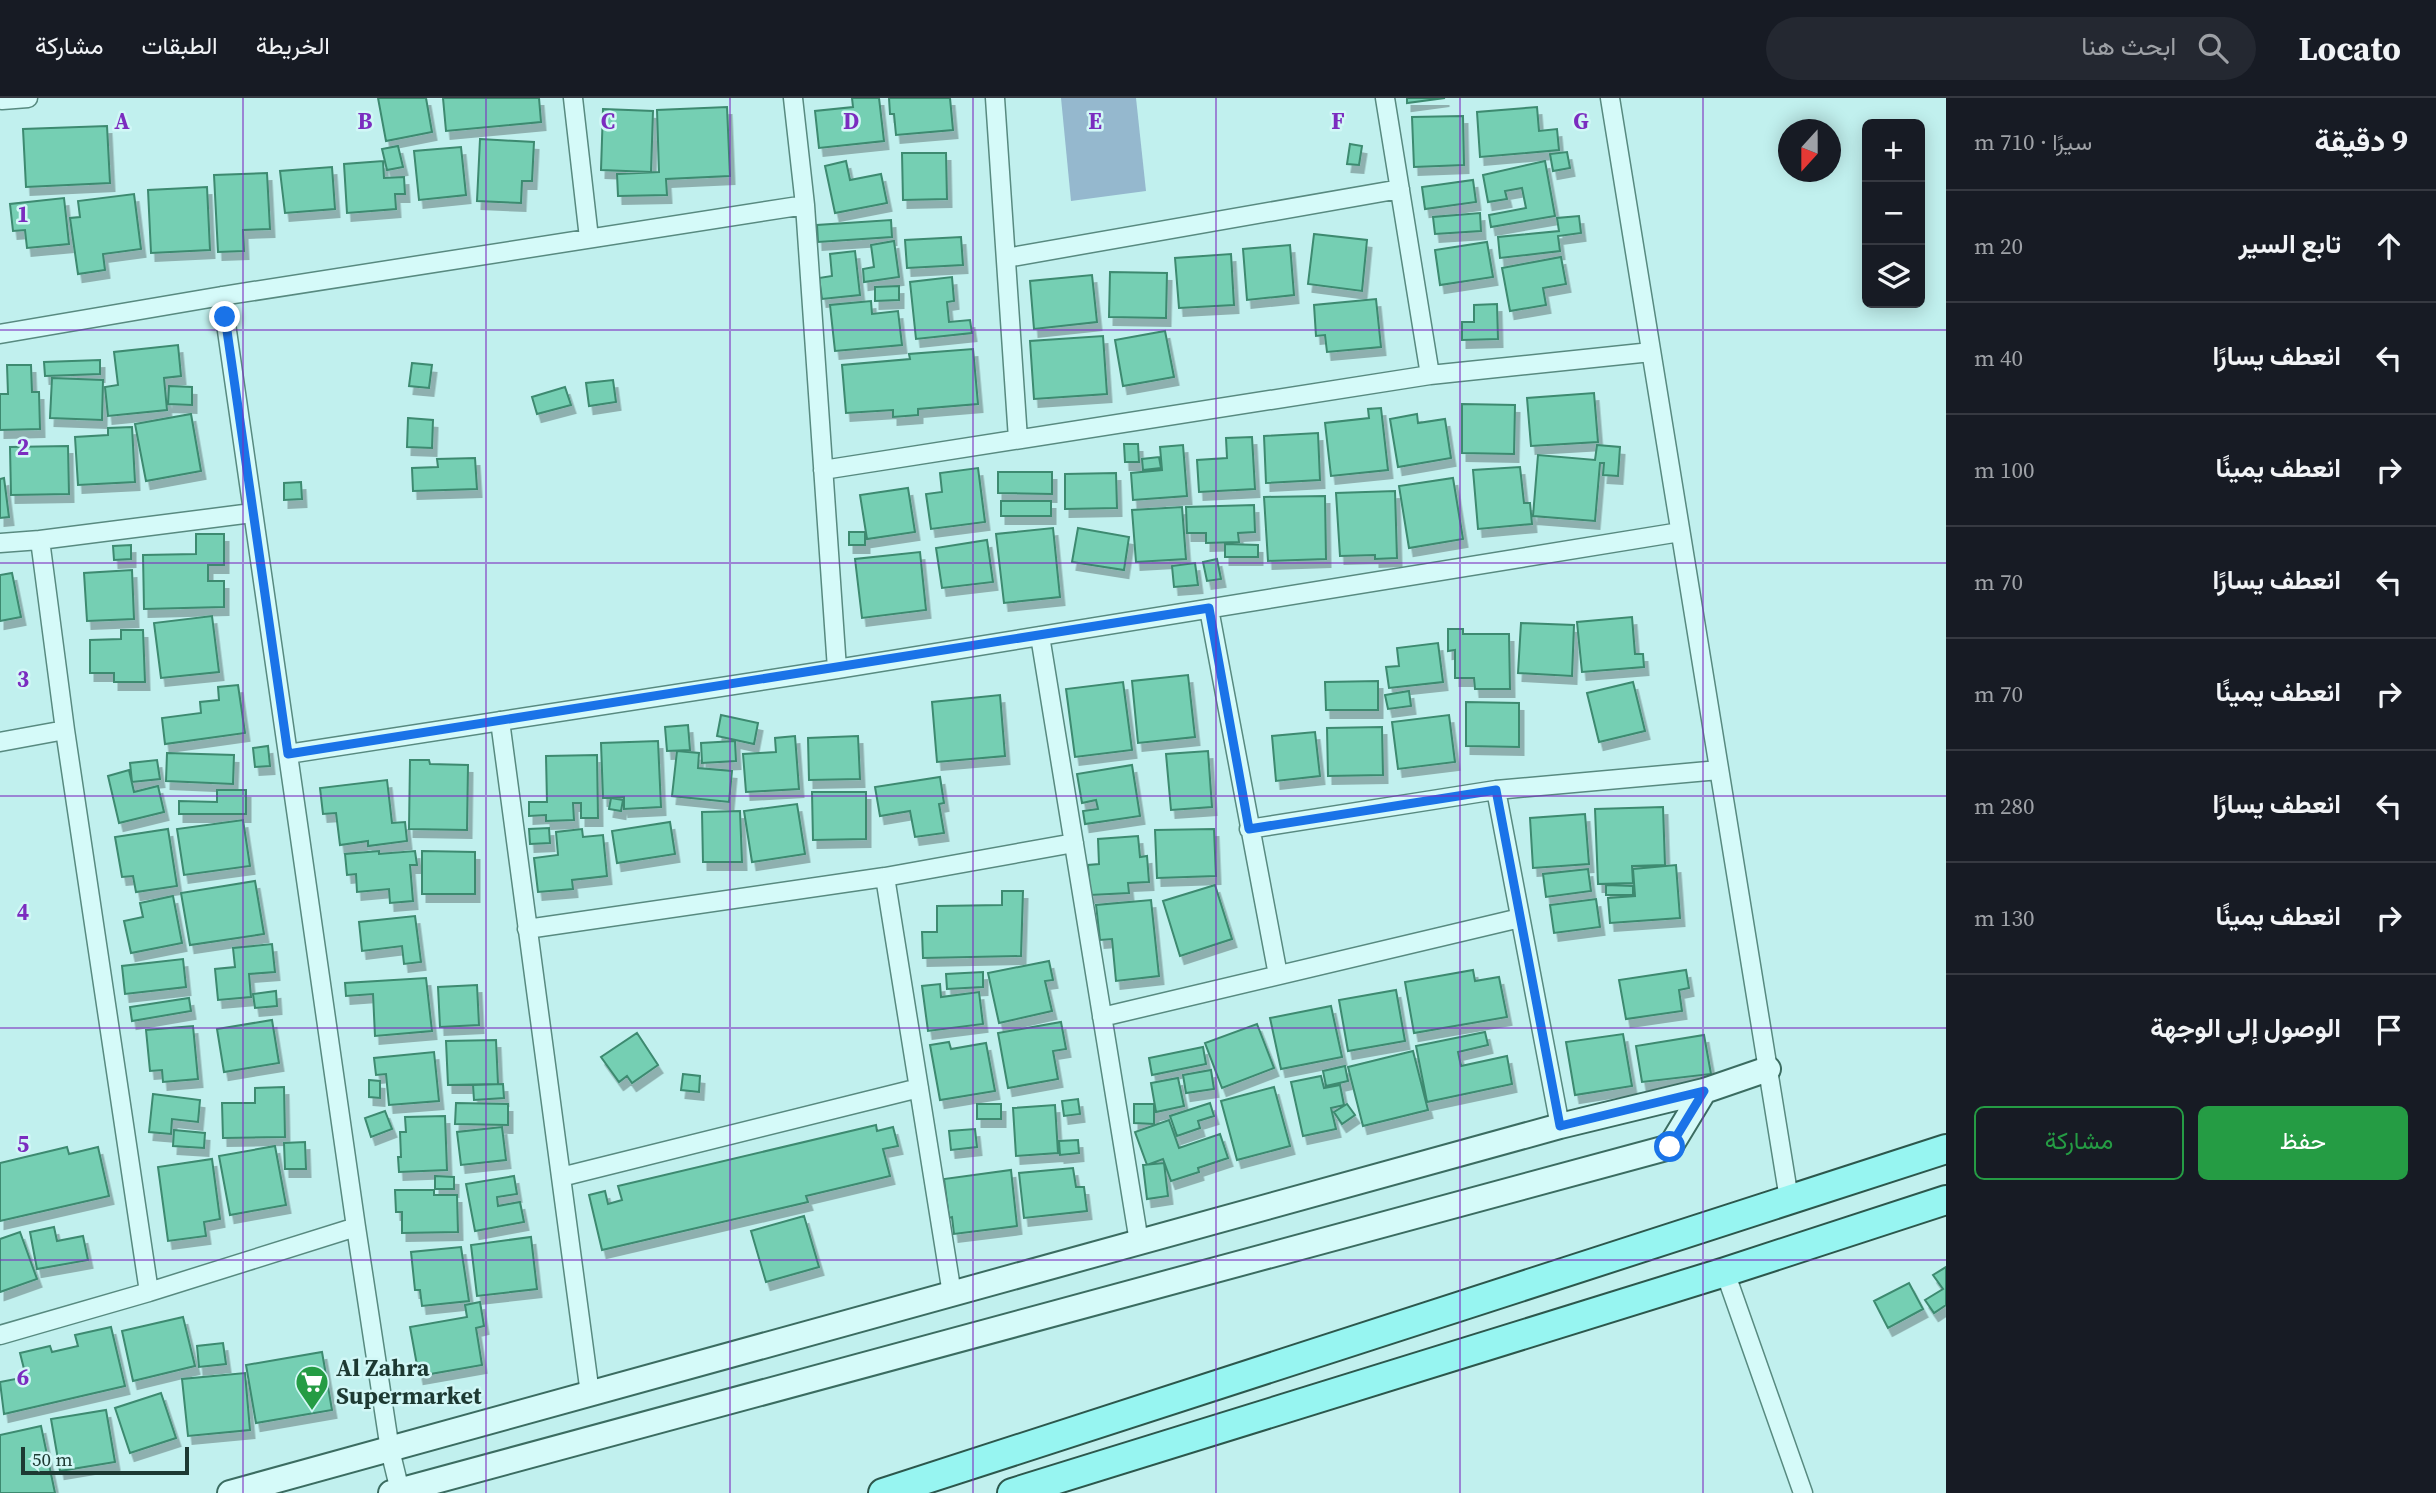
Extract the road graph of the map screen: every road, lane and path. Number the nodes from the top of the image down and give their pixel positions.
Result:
1 (28, 98) edge
2 (573, 98) edge
3 (793, 98) edge
4 (995, 98) edge
5 (1385, 98) edge
6 (1610, 98) edge
7 (1, 102) edge
8 (1400, 189) junction
9 (804, 205) junction
10 (589, 238) junction
11 (1006, 258) junction
12 (222, 296) junction
13 (0, 334) edge
14 (1651, 352) junction
15 (1430, 375) junction
16 (1018, 439) junction
17 (823, 470) junction
18 (252, 513) junction
19 (1680, 532) junction
20 (40, 540) junction
21 (0, 543) edge
22 (1209, 608) junction
23 (1040, 636) junction
24 (837, 669) junction
25 (499, 721) junction
26 (65, 730) junction
27 (0, 741) edge
28 (288, 754) junction
29 (1719, 770) junction
30 (1496, 790) junction
31 (1249, 829) junction
32 (1074, 842) junction
33 (885, 877) junction
34 (1520, 918) junction
35 (527, 929) junction
36 (1278, 975) junction
37 (1102, 1017) junction
38 (1768, 1069) junction
39 (919, 1088) junction
40 (1704, 1091) junction
41 (1560, 1126) junction
42 (1946, 1149) edge
43 (561, 1177) junction
44 (1789, 1199) junction
45 (1946, 1200) edge
46 (356, 1227) junction
47 (1139, 1242) junction
48 (1725, 1272) junction
49 (149, 1292) junction
50 (953, 1294) junction
51 (0, 1335) edge
52 (590, 1394) junction
53 (390, 1450) junction
54 (396, 1492) edge
55 (230, 1493) edge
56 (883, 1493) edge
57 (1012, 1493) edge
58 (1803, 1493) edge

1 - 7 street
2 - 10 street
3 - 9 street
4 - 11 street
5 - 8 street
6 - 14 street
8 - 11 street
8 - 15 street
9 - 10 street
9 - 17 street
10 - 12 street
11 - 16 street
12 - 13 street
12 - 18 street
14 - 15 street
14 - 19 street
15 - 16 street
16 - 17 street
17 - 24 street
18 - 20 street
18 - 28 street
19 - 22 street
19 - 29 street
20 - 21 street
20 - 26 street
22 - 23 street
22 - 31 street
23 - 24 street
23 - 32 street
24 - 25 street
25 - 28 street
25 - 35 street
26 - 27 street
26 - 49 street
28 - 46 street
29 - 30 street
29 - 38 street
30 - 31 street
30 - 34 street
31 - 36 street
32 - 33 street
32 - 37 street
33 - 35 street
33 - 39 street
34 - 36 street
34 - 41 street
35 - 43 street
36 - 37 street
37 - 47 street
38 - 40 street
38 - 44 street
39 - 43 street
39 - 50 street
40 - 41 street
40 - 54 street
41 - 47 street
42 - 44 main road
43 - 52 street
44 - 56 main road
45 - 48 main road
46 - 49 street
46 - 53 street
47 - 50 street
48 - 57 main road
48 - 58 street
49 - 51 street
50 - 52 street
52 - 53 street
53 - 54 street
53 - 55 street

